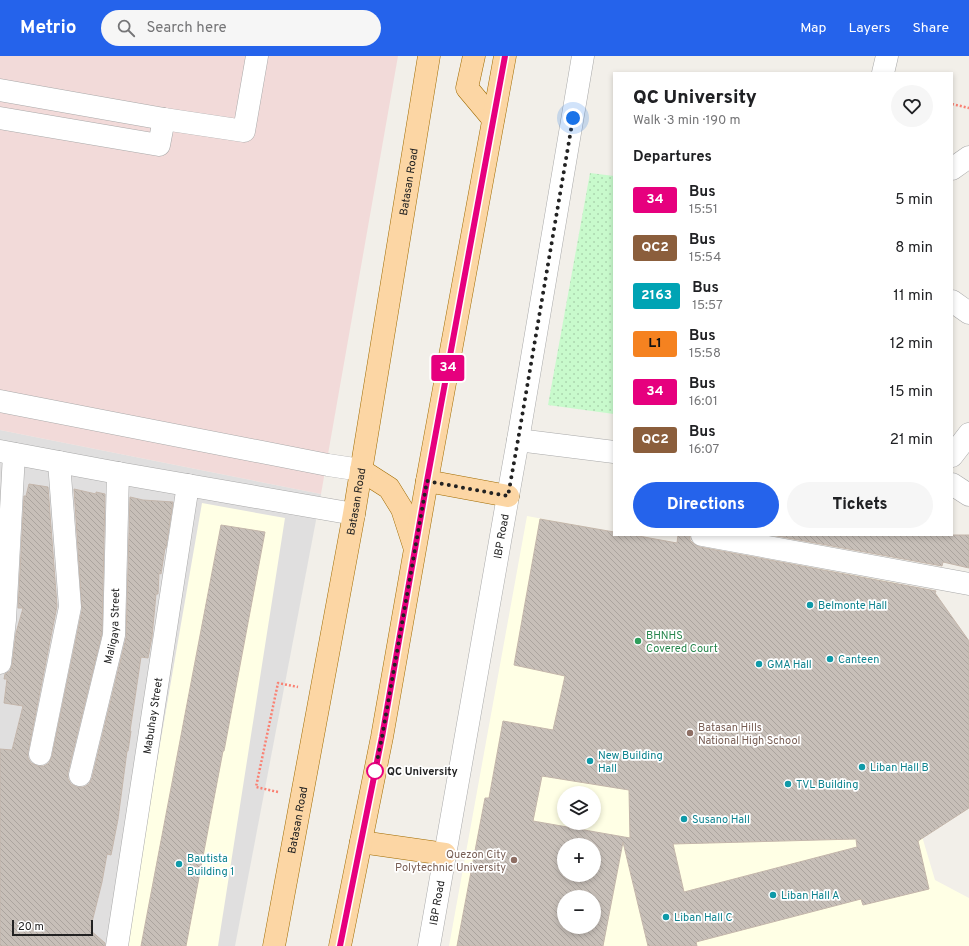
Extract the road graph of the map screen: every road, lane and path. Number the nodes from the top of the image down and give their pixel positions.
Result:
1 (257, 56) edge
2 (429, 56) edge
3 (474, 56) edge
4 (505, 56) edge
5 (583, 56) edge
6 (887, 56) edge
7 (883, 72) edge
8 (0, 90) edge
9 (953, 104) edge
10 (969, 108) edge
11 (0, 118) edge
12 (164, 119) junction
13 (493, 119) junction
14 (969, 157) edge
15 (953, 168) edge
16 (953, 302) edge
17 (969, 313) edge
18 (0, 400) edge
19 (969, 434) edge
20 (518, 440) junction
21 (7, 452) edge
22 (613, 452) edge
23 (953, 455) edge
24 (59, 462) junction
25 (361, 470) junction
26 (118, 473) junction
27 (427, 481) junction
28 (188, 485) junction
29 (953, 485) edge
30 (969, 495) edge
31 (508, 496) junction
32 (354, 514) junction
33 (713, 536) edge
34 (780, 542) edge
35 (415, 549) junction
36 (969, 584) edge
37 (0, 663) edge
38 (278, 683) dead end
39 (40, 754) dead end
40 (80, 775) dead end
41 (256, 787) dead end
42 (361, 842) junction
43 (445, 854) junction
44 (117, 946) edge
45 (274, 946) edge
46 (340, 946) edge
47 (429, 946) edge

1 - 12 street
2 - 25 main road, Batasan Road
3 - 13 main road
4 - 13 main road
5 - 20 street, IBP Road
6 - 7 street
8 - 12 street
9 - 10 path
11 - 12 street
13 - 27 main road
14 - 15 street
16 - 17 street
18 - 25 street
19 - 23 street
20 - 22 street
20 - 31 street, IBP Road
21 - 24 street
21 - 37 street
24 - 26 street
24 - 39 street
25 - 32 main road, Batasan Road
25 - 35 main road
26 - 28 street
26 - 40 street, Maligaya Street
27 - 31 main road
27 - 35 main road
28 - 32 street
28 - 44 street, Mabuhay Street
29 - 30 street
31 - 43 street, IBP Road
32 - 45 main road, Batasan Road
33 - 34 street
34 - 36 street
35 - 42 main road
38 - 41 path
42 - 43 main road
42 - 46 main road
43 - 47 street, IBP Road

